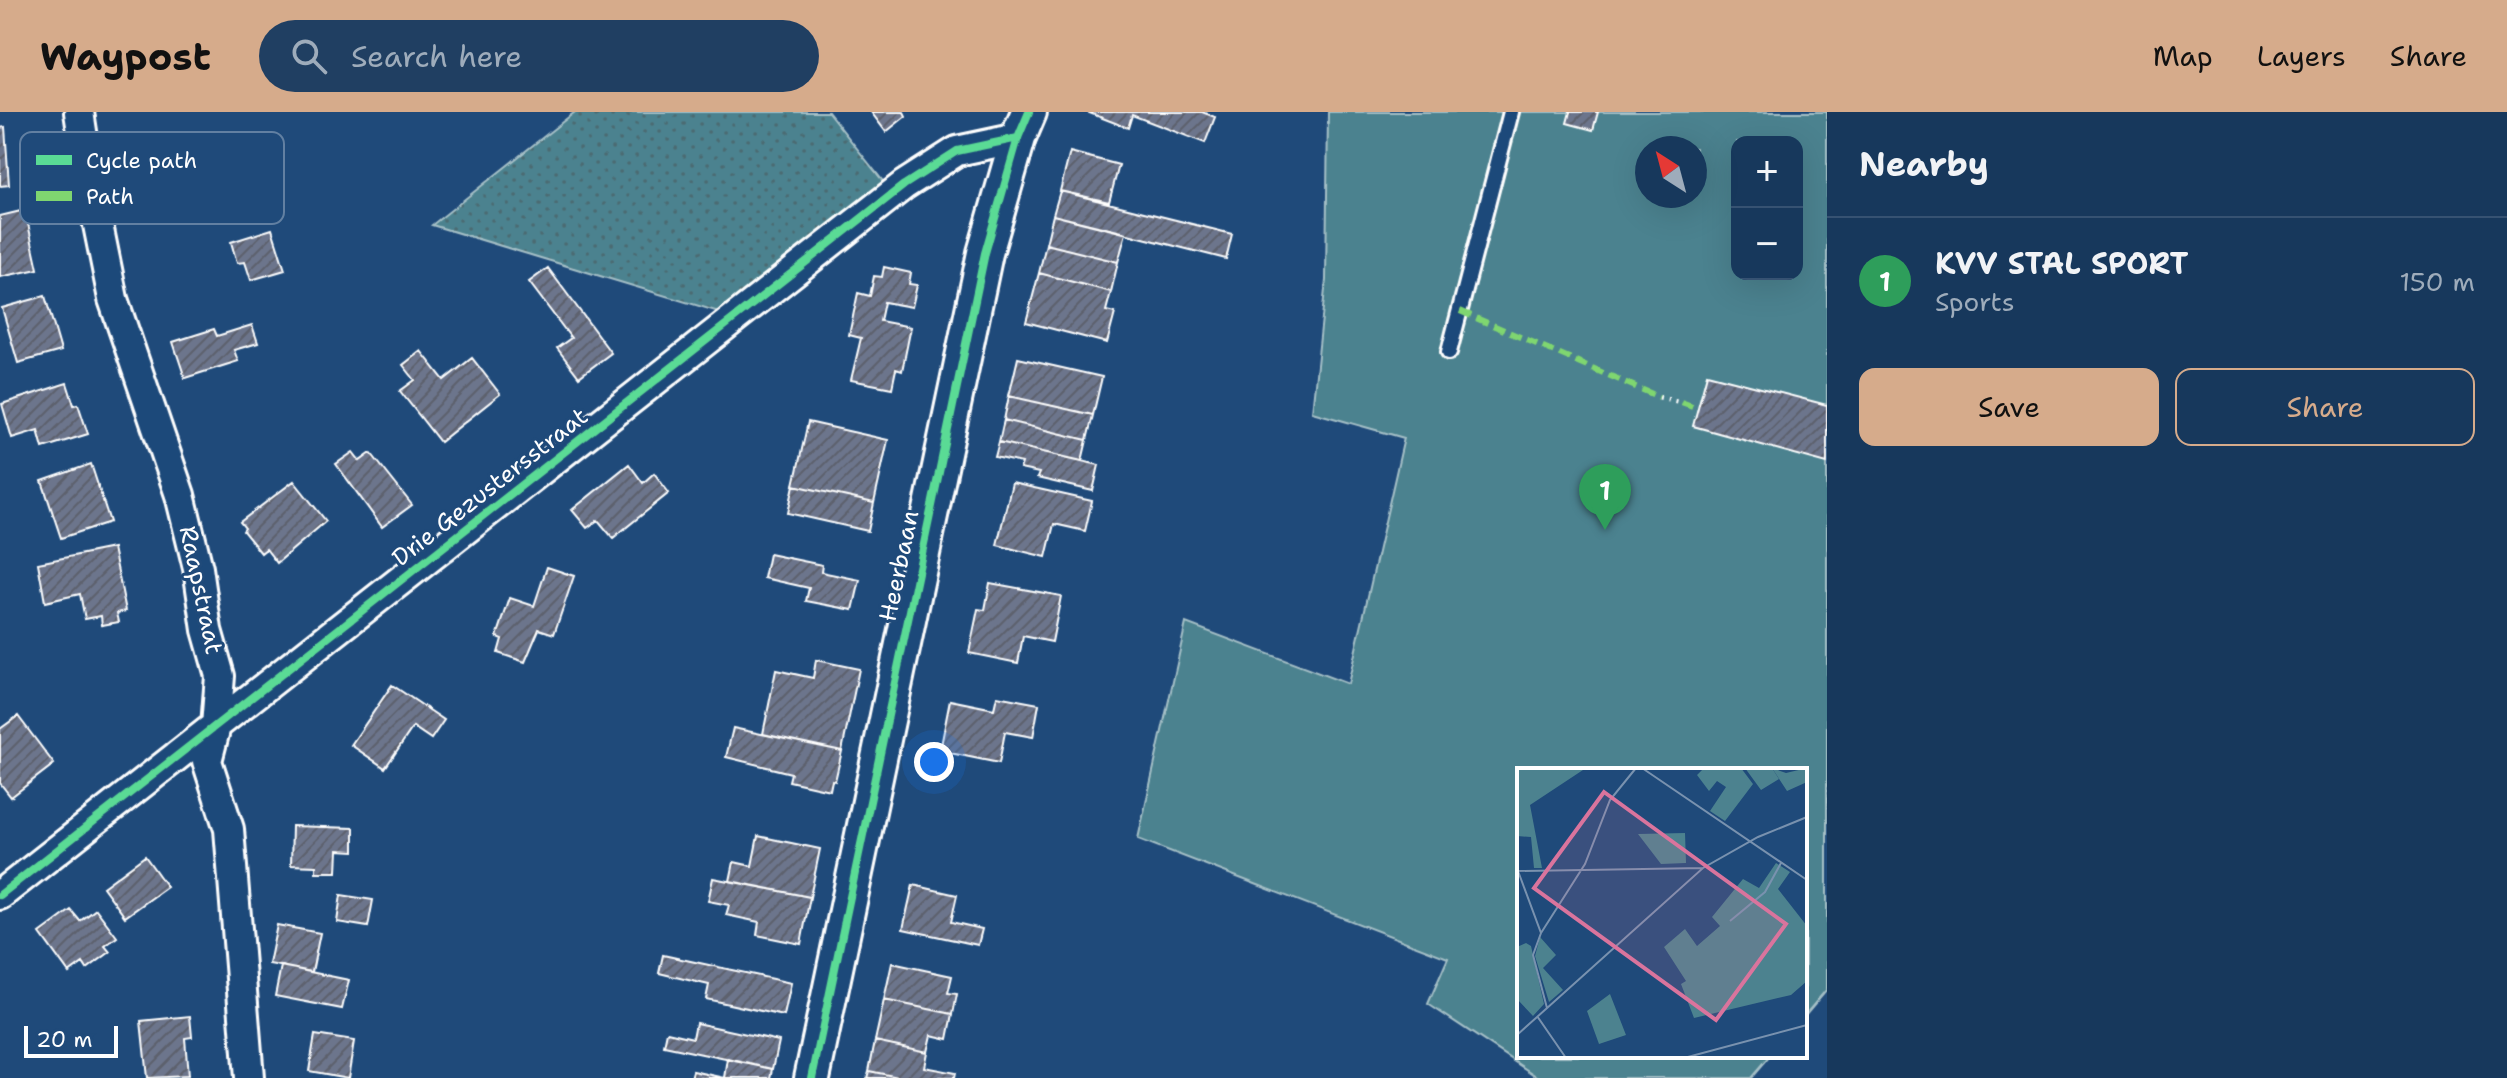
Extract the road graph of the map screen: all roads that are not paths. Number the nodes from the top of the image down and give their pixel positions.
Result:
1 (79, 112) edge
2 (1511, 112) edge
3 (1023, 125) edge
4 (82, 132) edge
5 (98, 224) edge
6 (1449, 352) dead end
7 (216, 726) junction
8 (0, 895) edge
9 (249, 1078) edge
10 (812, 1078) edge

1 - 4 street, Raapstraat
2 - 6 lane
3 - 7 street, Drie Gezustersstraat
3 - 10 street, Heerbaan
5 - 7 street, Raapstraat
7 - 8 street, Drie Gezustersstraat
7 - 9 street, Raapstraat

